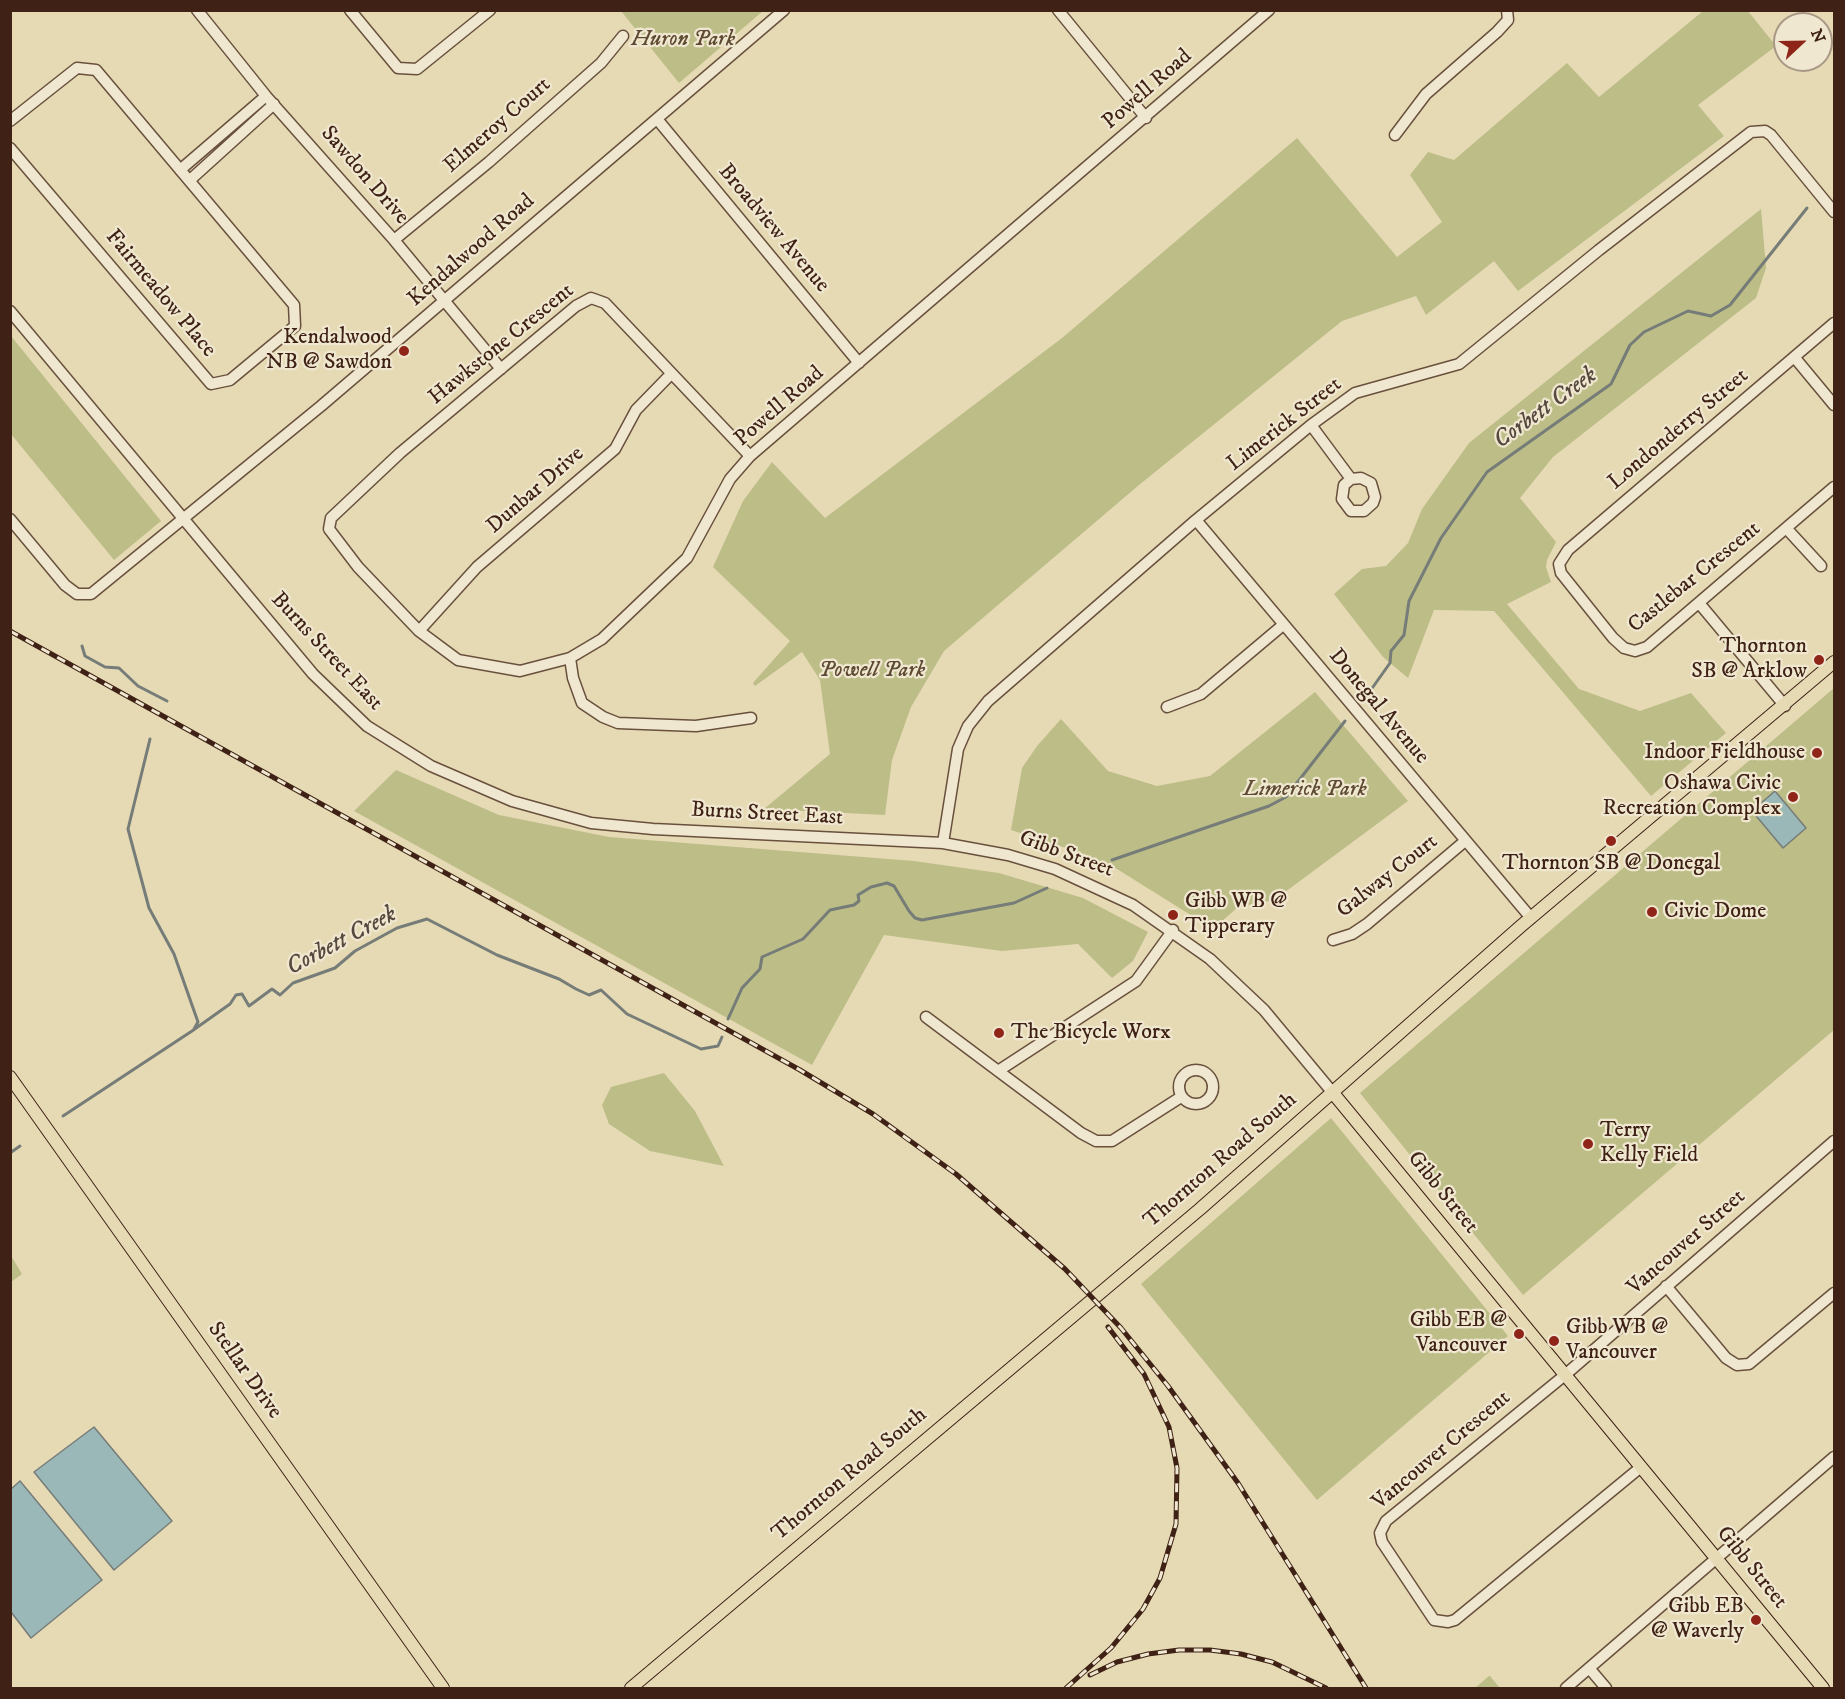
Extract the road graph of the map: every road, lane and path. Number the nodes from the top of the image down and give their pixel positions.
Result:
1 (350, 10) edge
2 (490, 10) edge
3 (784, 10) edge
4 (1058, 10) edge
5 (1269, 10) edge
6 (1507, 10) edge
7 (199, 11) edge
8 (623, 36) dead end
9 (270, 100) junction
10 (1146, 118) junction
11 (657, 119) junction
12 (10, 121) edge
13 (1395, 135) dead end
14 (10, 148) edge
15 (180, 170) junction
16 (190, 180) junction
17 (1834, 212) edge
18 (394, 240) junction
19 (444, 301) junction
20 (10, 311) edge
21 (1834, 323) edge
22 (1795, 358) junction
23 (859, 363) junction
24 (501, 369) junction
25 (671, 374) junction
26 (1834, 405) edge
27 (1311, 425) junction
28 (750, 456) junction
29 (1351, 479) dead end
30 (1834, 487) edge
31 (10, 519) edge
32 (184, 520) junction
33 (1196, 520) junction
34 (329, 529) joint
35 (1787, 529) junction
36 (1821, 567) dead end
37 (1561, 573) joint
38 (1699, 603) junction
39 (1282, 625) junction
40 (419, 631) junction
41 (570, 658) junction
42 (1834, 662) edge
43 (1785, 705) junction
44 (1167, 707) dead end
45 (751, 718) dead end
46 (1465, 842) junction
47 (943, 843) junction
48 (1531, 918) junction
49 (1173, 930) junction
50 (1333, 940) dead end
51 (926, 1017) dead end
52 (998, 1071) junction
53 (10, 1077) edge
54 (1333, 1093) junction
55 (1181, 1097) dead end
56 (1834, 1141) edge
57 (1666, 1286) junction
58 (1834, 1293) edge
59 (1565, 1375) junction
60 (1834, 1456) edge
61 (1641, 1467) junction
62 (1717, 1560) junction
63 (1588, 1668) junction
64 (443, 1689) edge
65 (631, 1689) edge
66 (1566, 1689) edge
67 (1606, 1689) edge
68 (1823, 1689) edge

1 - 2 street
3 - 11 street, Kendalwood Road
4 - 10 street
5 - 10 street, Powell Road
6 - 13 street
7 - 9 street, Sawdon Drive
8 - 18 street, Elmeroy Court
9 - 15 street
9 - 16 street
9 - 18 street, Sawdon Drive
10 - 23 street, Powell Road
11 - 19 street, Kendalwood Road
11 - 23 street, Broadview Avenue
12 - 15 street, Fairmeadow Place
14 - 16 street, Fairmeadow Place
15 - 16 street, Fairmeadow Place
17 - 27 street, Limerick Street
18 - 19 street, Sawdon Drive
19 - 24 street, Sawdon Drive
19 - 32 street, Kendalwood Road
20 - 32 street, Burns Street East
21 - 22 street, Londonderry Street
22 - 26 street
22 - 37 street, Londonderry Street
23 - 28 street, Powell Road
24 - 25 street, Hawkstone Crescent
24 - 34 street, Hawkstone Crescent
25 - 28 street, Hawkstone Crescent
25 - 40 street, Dunbar Drive
27 - 29 street
27 - 33 street, Limerick Street
28 - 41 street, Powell Road
30 - 35 street, Castlebar Crescent
31 - 32 street, Kendalwood Road
32 - 47 street, Burns Street East
33 - 39 street, Donegal Avenue
33 - 47 street, Limerick Street
34 - 40 street, Powell Road
35 - 36 street
35 - 38 street, Castlebar Crescent
37 - 38 street, Castlebar Crescent
38 - 43 street
39 - 44 street
39 - 46 street, Donegal Avenue
40 - 41 street, Powell Road
41 - 45 street
42 - 43 main road, Thornton Road South
43 - 48 main road, Thornton Road South
46 - 48 street, Donegal Avenue
46 - 50 street, Galway Court
47 - 49 street, Gibb Street
48 - 54 main road, Thornton Road South
49 - 52 street
49 - 54 street, Gibb Street
51 - 52 street
52 - 55 street
53 - 64 main road, Stellar Drive
54 - 59 main road, Gibb Street
54 - 65 main road, Thornton Road South
56 - 57 street, Vancouver Street
57 - 58 street
57 - 59 street, Vancouver Street
59 - 61 main road, Gibb Street
59 - 61 street, Vancouver Crescent
60 - 62 street
61 - 62 main road, Gibb Street
62 - 63 street
62 - 68 main road, Gibb Street
63 - 66 street
63 - 67 street

